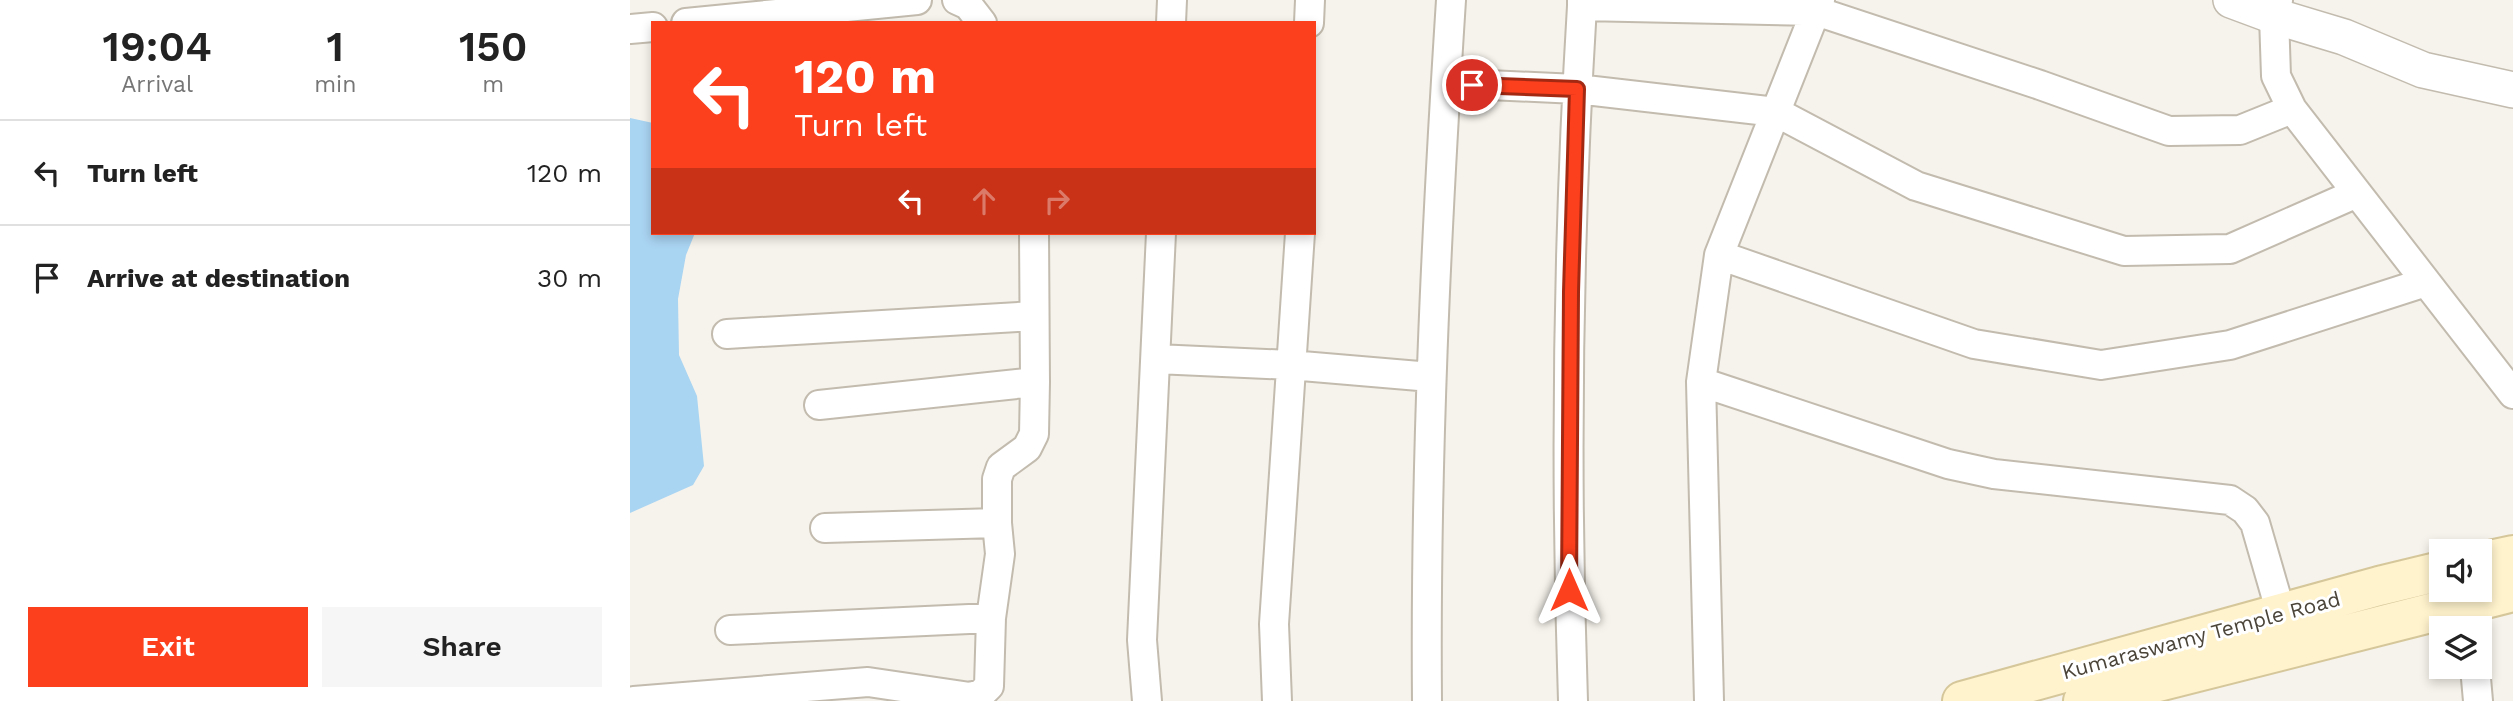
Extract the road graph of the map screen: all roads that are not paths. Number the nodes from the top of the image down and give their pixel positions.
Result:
1 (916, 0) edge
2 (957, 0) edge
3 (1172, 0) edge
4 (1310, 0) edge
5 (1451, 0) edge
6 (2231, 0) edge
7 (1582, 3) edge
8 (1818, 6) edge
9 (2276, 8) edge
10 (706, 21) edge
11 (980, 21) edge
12 (1171, 21) edge
13 (1309, 21) edge
14 (651, 27) edge
15 (630, 29) edge
16 (1446, 83) junction
17 (1577, 89) junction
18 (2513, 90) edge
19 (2292, 109) junction
20 (1776, 112) junction
21 (2357, 193) junction
22 (1034, 235) edge
23 (1161, 235) edge
24 (1300, 235) edge
25 (1719, 255) junction
26 (2426, 282) junction
27 (1034, 316) junction
28 (727, 334) dead end
29 (1156, 359) junction
30 (1290, 365) junction
31 (1431, 377) junction
32 (1035, 382) junction
33 (1701, 382) junction
34 (2513, 394) edge
35 (819, 405) dead end
36 (997, 523) junction
37 (825, 528) dead end
38 (2513, 555) edge
39 (2492, 559) edge
40 (2429, 574) edge
41 (2513, 592) edge
42 (2281, 613) junction
43 (2471, 616) edge
44 (991, 618) junction
45 (2429, 625) edge
46 (730, 630) dead end
47 (2476, 679) edge
48 (634, 701) edge
49 (1147, 701) edge
50 (1277, 701) edge
51 (1427, 701) edge
52 (1573, 701) edge
53 (1709, 701) edge
54 (1962, 701) edge
55 (2083, 701) edge
56 (2478, 701) edge

1 - 10 street
2 - 11 street
3 - 12 street
4 - 13 street
5 - 16 street
6 - 9 street
7 - 8 street
7 - 17 street
8 - 19 street
8 - 20 street
9 - 18 street
9 - 19 street
14 - 15 street
16 - 17 street
16 - 31 street
17 - 20 street
17 - 52 street
19 - 21 street
20 - 21 street
20 - 25 street
21 - 26 street
22 - 27 street
23 - 29 street
24 - 30 street
25 - 26 street
25 - 33 street
26 - 34 street
27 - 28 street
27 - 32 street
29 - 30 street
29 - 49 street
30 - 31 street
30 - 50 street
31 - 51 street
32 - 35 street
32 - 36 street
33 - 42 street
33 - 53 street
36 - 37 street
36 - 44 street
38 - 39 main road
40 - 42 main road, Kumaraswamy Temple Road
41 - 43 main road, Kumaraswamy Temple Road
42 - 54 main road, Kumaraswamy Temple Road
44 - 46 street
44 - 48 street
45 - 55 main road, Kumaraswamy Temple Road
47 - 56 street

